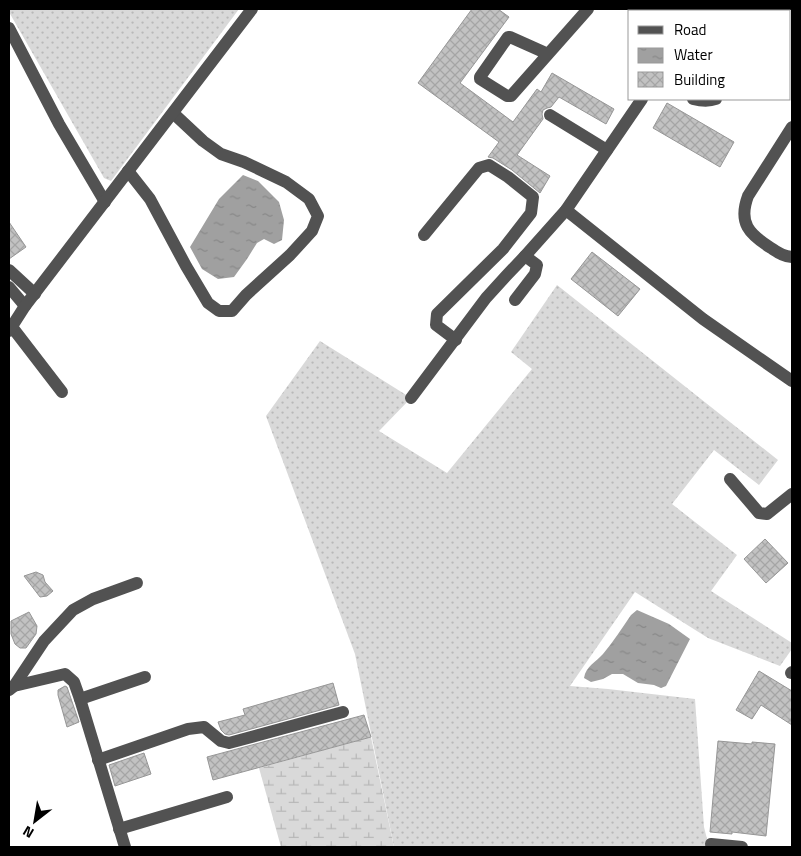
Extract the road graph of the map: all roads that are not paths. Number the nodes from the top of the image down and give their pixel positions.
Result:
1 (252, 9) edge
2 (588, 9) edge
3 (9, 28) edge
4 (548, 54) junction
5 (641, 100) edge
6 (696, 100) edge
7 (712, 100) edge
8 (173, 113) junction
9 (550, 115) dead end
10 (792, 127) edge
11 (607, 150) junction
12 (128, 171) junction
13 (105, 202) junction
14 (566, 210) junction
15 (424, 235) dead end
16 (526, 256) junction
17 (792, 257) edge
18 (9, 270) edge
19 (9, 287) edge
20 (35, 294) junction
21 (515, 300) dead end
22 (25, 306) junction
23 (10, 329) edge
24 (456, 340) junction
25 (792, 381) edge
26 (62, 392) dead end
27 (411, 398) dead end
28 (730, 479) dead end
29 (792, 494) edge
30 (137, 583) dead end
31 (145, 677) dead end
32 (11, 688) edge
33 (80, 699) junction
34 (343, 712) dead end
35 (98, 760) junction
36 (227, 796) dead end
37 (120, 829) junction
38 (711, 844) dead end
39 (125, 847) edge
40 (742, 847) edge

1 - 8 street
2 - 4 street
3 - 13 street
4 - 4 street
5 - 11 street
6 - 7 street
8 - 12 street
8 - 12 street
9 - 11 street
10 - 17 street
11 - 14 street
12 - 13 street
13 - 20 street
14 - 16 street
14 - 25 street
15 - 24 street
16 - 21 street
16 - 24 street
18 - 20 street
19 - 22 street
20 - 22 street
22 - 23 street
23 - 26 street
24 - 27 street
28 - 29 street
30 - 32 street
31 - 33 street
32 - 33 street
33 - 35 street
34 - 35 street
35 - 37 street
36 - 37 street
37 - 39 street
38 - 40 street

